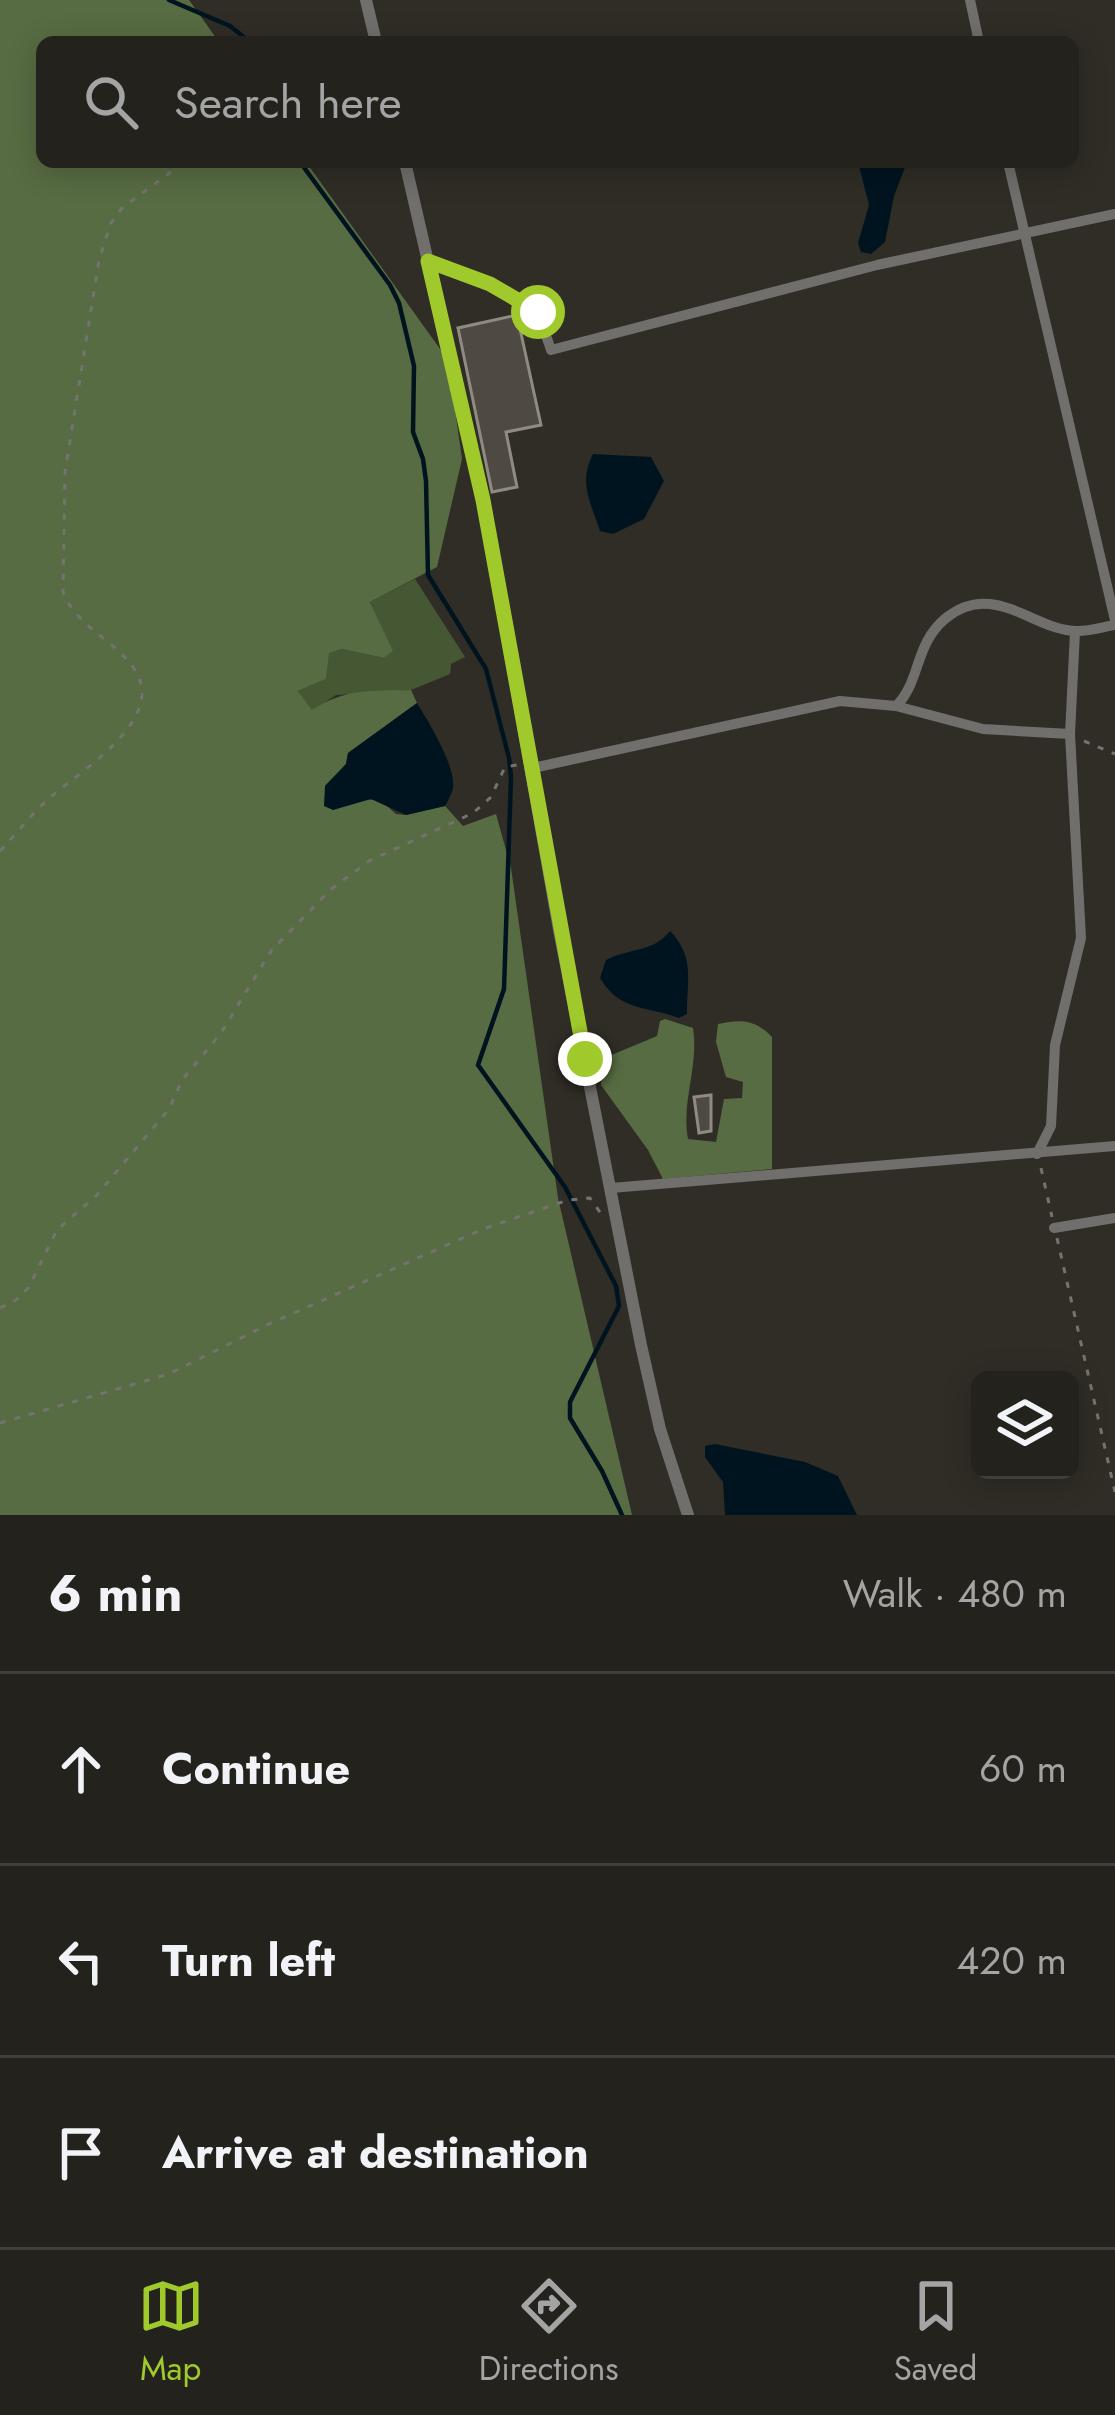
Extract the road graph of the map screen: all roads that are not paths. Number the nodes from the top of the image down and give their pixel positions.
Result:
1 (366, 0) edge
2 (970, 0) edge
3 (375, 36) edge
4 (978, 36) edge
5 (406, 168) edge
6 (1009, 168) edge
7 (1115, 214) edge
8 (1025, 234) junction
9 (428, 261) junction
10 (1115, 622) edge
11 (1075, 632) junction
12 (896, 706) junction
13 (1070, 734) junction
14 (533, 768) junction
15 (1115, 1146) edge
16 (1037, 1154) junction
17 (611, 1188) junction
18 (1115, 1218) edge
19 (1054, 1228) road end
20 (688, 1515) edge

1 - 3 street
2 - 4 street
5 - 9 street
6 - 8 street
7 - 8 street
8 - 9 street
8 - 10 street
9 - 14 street
10 - 11 street
11 - 12 street
11 - 13 street
12 - 13 street
12 - 14 street
13 - 16 street
14 - 17 street
15 - 16 street
16 - 17 street
17 - 20 street
18 - 19 street

